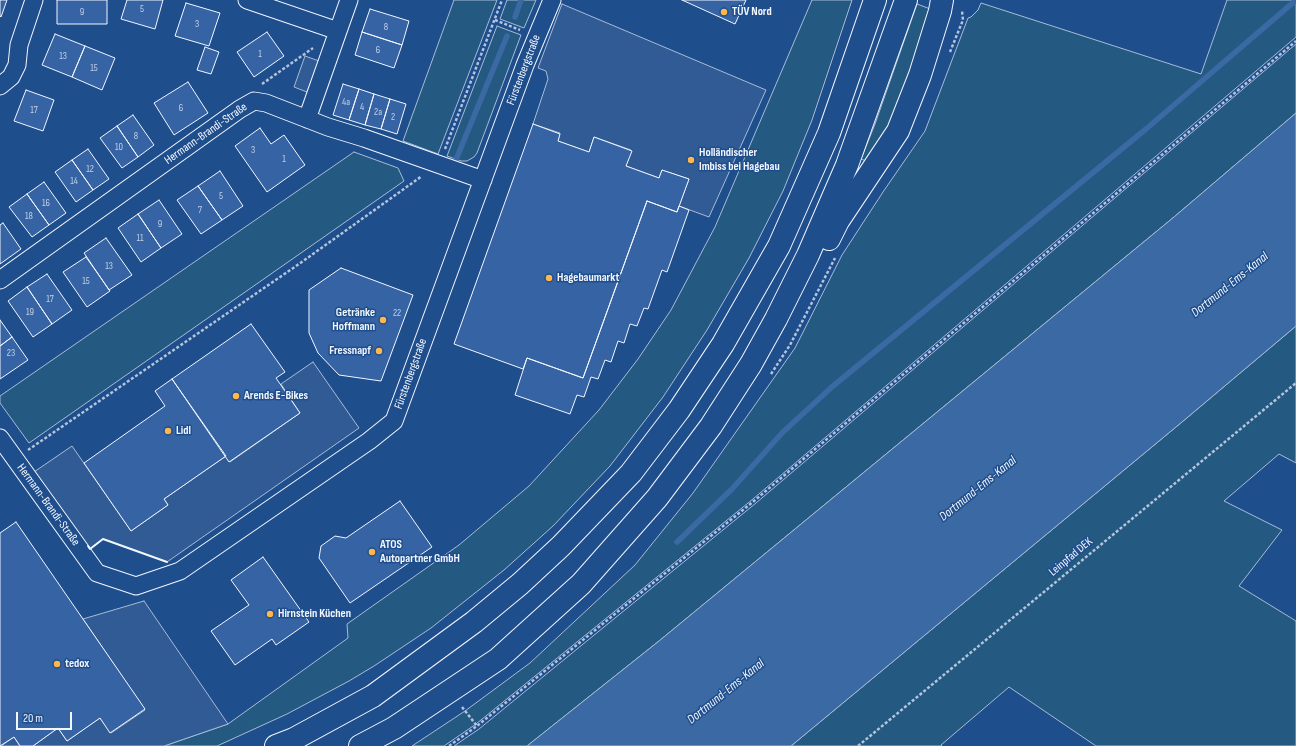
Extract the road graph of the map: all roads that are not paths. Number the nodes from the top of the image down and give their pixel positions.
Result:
1 (34, 0) edge
2 (247, 0) edge
3 (348, 0) edge
4 (552, 0) edge
5 (875, 0) edge
6 (906, 0) edge
7 (942, 0) edge
8 (336, 36) junction
9 (0, 86) edge
10 (307, 119) junction
11 (483, 180) junction
12 (0, 280) edge
13 (728, 400) junction
14 (0, 438) edge
15 (97, 572) joint
16 (276, 746) edge
17 (360, 746) edge

1 - 9 street
2 - 8 street
3 - 8 street
4 - 11 street, Fürstenbergstraße
5 - 16 highway
6 - 13 highway
7 - 13 highway
8 - 10 street
10 - 11 street, Hermann-Brandi-Straße
10 - 12 street, Hermann-Brandi-Straße
11 - 15 street, Fürstenbergstraße
13 - 17 highway
14 - 15 street, Hermann-Brandi-Straße

